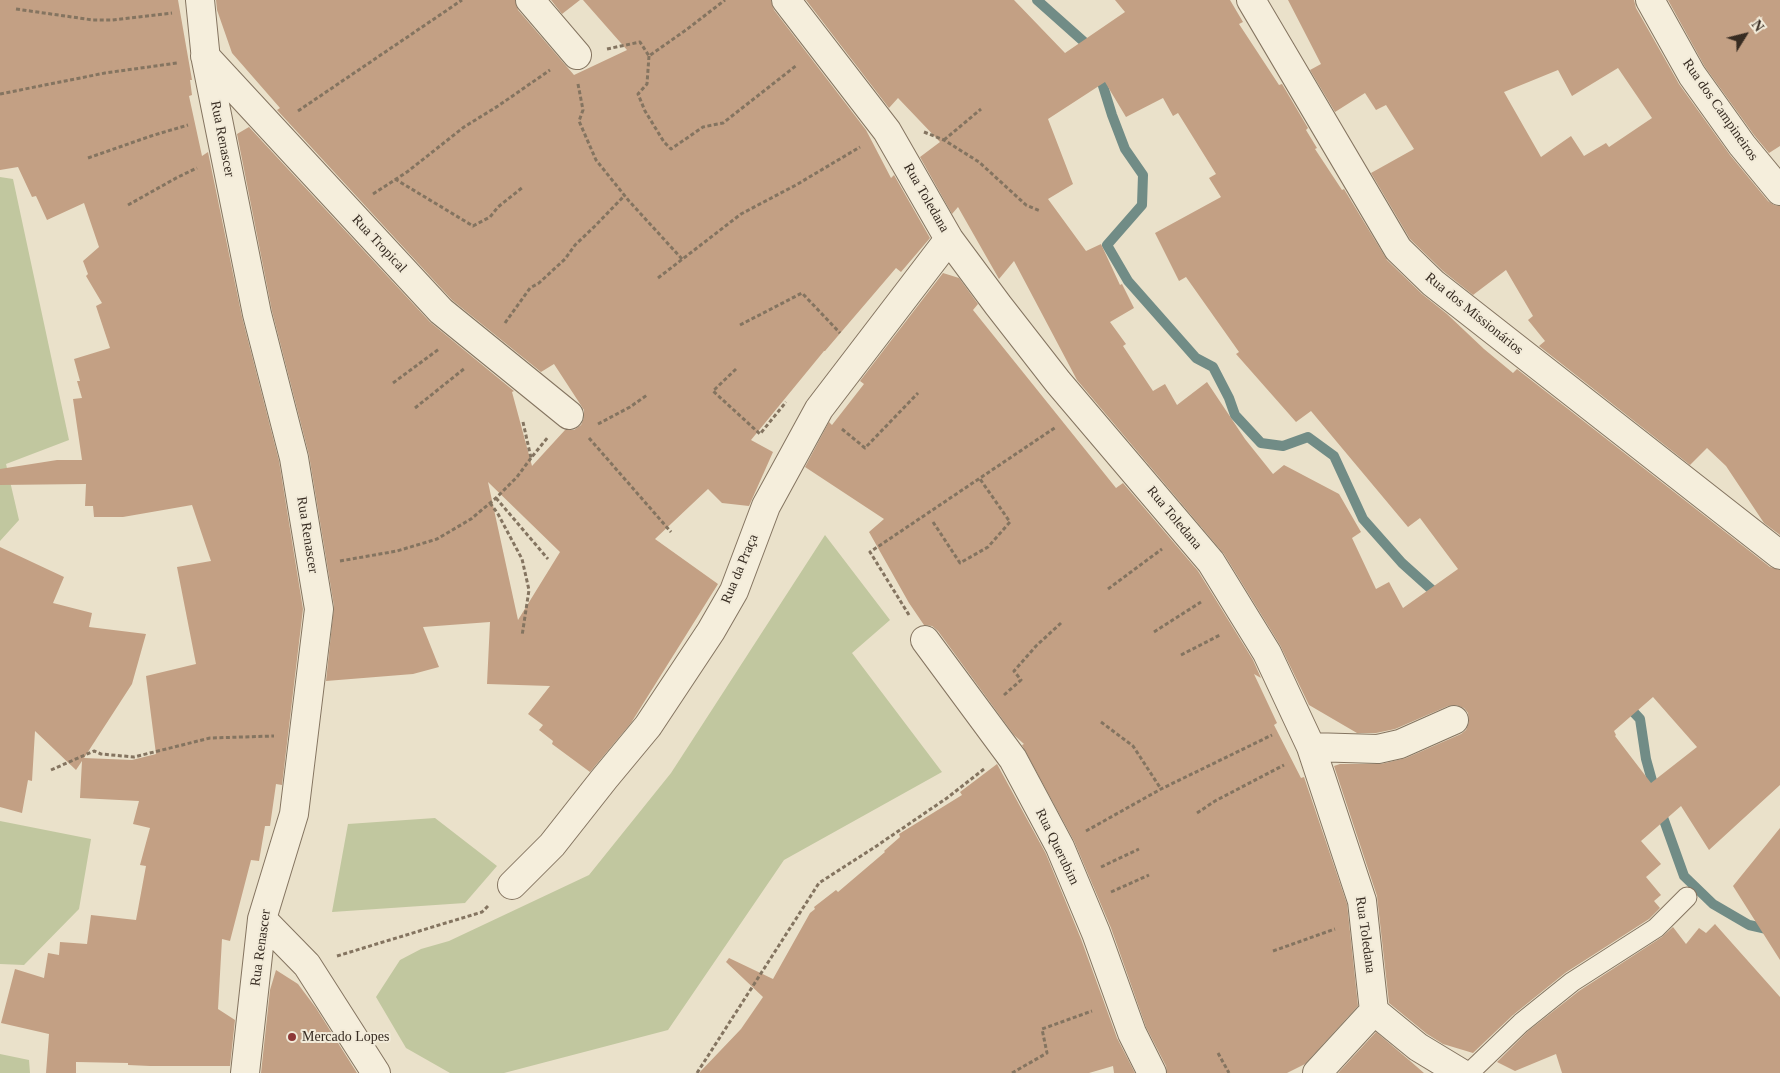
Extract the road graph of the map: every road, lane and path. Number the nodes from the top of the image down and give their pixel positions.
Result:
1 (462, 0) edge
2 (530, 0) edge
3 (725, 0) edge
4 (786, 0) edge
5 (1251, 0) edge
6 (1650, 0) edge
7 (200, 5) edge
8 (16, 9) dead end
9 (823, 47) junction
10 (577, 55) junction
11 (648, 56) junction
12 (205, 58) junction
13 (0, 94) edge
14 (980, 109) dead end
15 (218, 121) junction
16 (273, 129) junction
17 (918, 130) dead end
18 (887, 131) junction
19 (944, 140) junction
20 (225, 156) junction
21 (88, 158) dead end
22 (395, 179) junction
23 (523, 187) dead end
24 (1780, 191) edge
25 (625, 195) junction
26 (128, 205) dead end
27 (1040, 211) dead end
28 (350, 212) junction
29 (950, 239) junction
30 (682, 259) junction
31 (658, 278) dead end
32 (740, 325) dead end
33 (841, 334) dead end
34 (440, 348) dead end
35 (480, 356) junction
36 (736, 369) dead end
37 (393, 383) dead end
38 (918, 393) dead end
39 (647, 395) dead end
40 (415, 408) dead end
41 (819, 409) junction
42 (523, 422) dead end
43 (568, 427) junction
44 (760, 434) dead end
45 (1046, 436) dead end
46 (531, 458) junction
47 (980, 479) junction
48 (496, 498) junction
49 (490, 502) junction
50 (933, 522) dead end
51 (671, 532) dead end
52 (1165, 547) dead end
53 (1780, 555) edge
54 (548, 559) dead end
55 (312, 566) junction
56 (1108, 589) dead end
57 (1208, 598) dead end
58 (1060, 624) dead end
59 (1154, 632) dead end
60 (1222, 634) dead end
61 (522, 636) dead end
62 (925, 640) joint
63 (1180, 655) dead end
64 (1021, 680) dead end
65 (1454, 720) dead end
66 (1299, 721) junction
67 (1101, 722) dead end
68 (304, 735) junction
69 (1311, 747) junction
70 (991, 763) dead end
71 (1287, 764) dead end
72 (51, 770) dead end
73 (1161, 789) junction
74 (1197, 813) dead end
75 (1060, 846) junction
76 (1139, 849) dead end
77 (1099, 868) dead end
78 (1149, 875) dead end
79 (512, 885) joint
80 (1110, 892) dead end
81 (1687, 897) dead end
82 (262, 919) junction
83 (1338, 928) dead end
84 (1273, 951) dead end
85 (307, 965) junction
86 (1121, 1000) junction
87 (1374, 1011) junction
88 (1218, 1053) dead end
89 (699, 1072) edge
90 (245, 1073) edge
91 (376, 1073) edge
92 (1012, 1073) edge
93 (1152, 1073) edge
94 (1229, 1073) edge
95 (1317, 1073) edge
96 (1461, 1073) edge
97 (1469, 1073) edge

1 - 16 path
2 - 10 street
3 - 11 path
4 - 9 street, Rua Toledana
5 - 53 street, Rua dos Missionários
6 - 24 street, Rua dos Campineiros
7 - 8 path
7 - 12 street, Rua Renascer
9 - 11 path
9 - 18 street, Rua Toledana
10 - 11 path
10 - 22 path
10 - 25 path
12 - 13 path
12 - 15 street, Rua Renascer
12 - 16 street, Rua Tropical
14 - 19 path
15 - 20 street, Rua Renascer
15 - 21 path
16 - 28 street, Rua Tropical
17 - 19 path
18 - 29 street, Rua Toledana
18 - 30 path
19 - 27 path
20 - 26 path
20 - 55 street, Rua Renascer
22 - 23 path
22 - 28 path
25 - 30 path
25 - 35 path
28 - 35 street, Rua Tropical
29 - 41 street, Rua da Praça
29 - 66 street, Rua Toledana
30 - 31 path
32 - 33 path
34 - 37 path
35 - 40 path
35 - 43 street, Rua Tropical
36 - 44 path
38 - 41 path
39 - 43 path
41 - 79 street, Rua da Praça
42 - 46 path
43 - 46 path
43 - 51 path
45 - 47 path
46 - 48 path
47 - 50 path
47 - 62 path
48 - 49 path
48 - 54 path
49 - 55 path
49 - 61 path
52 - 56 path
55 - 68 street, Rua Renascer
57 - 59 path
58 - 64 path
60 - 63 path
62 - 75 street, Rua Querubim
65 - 69 street
66 - 69 street, Rua Toledana
66 - 73 path
67 - 73 path
68 - 72 path
68 - 82 street, Rua Renascer
69 - 87 street, Rua Toledana
70 - 89 path
71 - 74 path
73 - 75 path
75 - 86 street, Rua Querubim
76 - 77 path
78 - 80 path
79 - 85 path
81 - 97 lane
82 - 85 street
82 - 90 street, Rua Renascer
83 - 84 path
85 - 91 street
86 - 92 path
86 - 93 street, Rua Querubim
87 - 95 street
87 - 96 street
88 - 94 path

